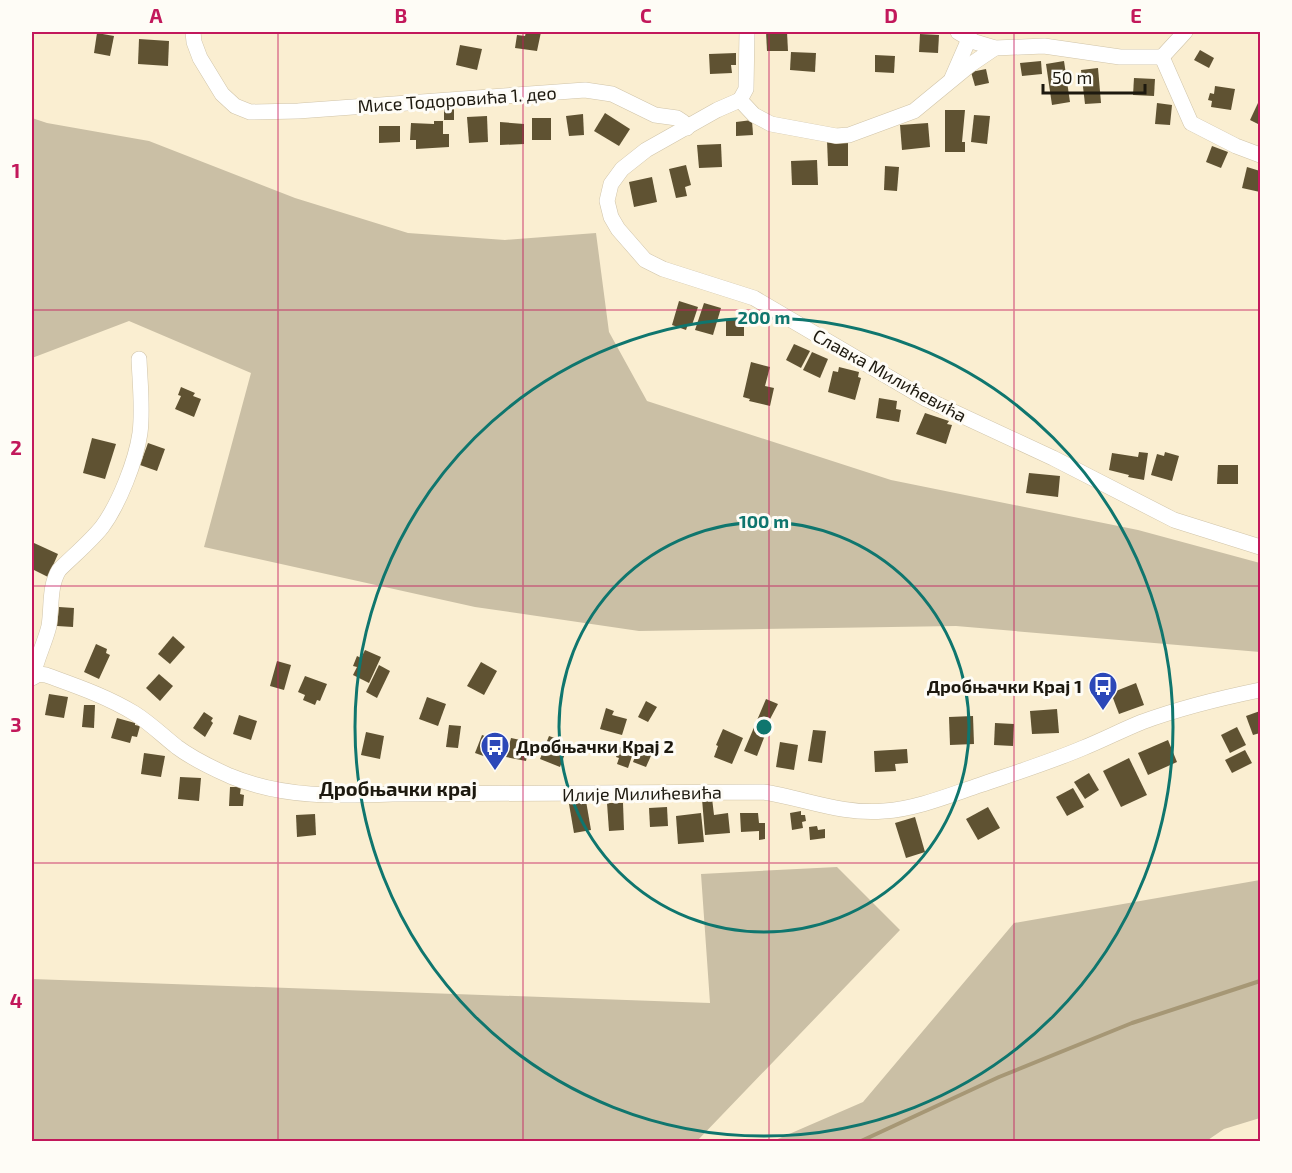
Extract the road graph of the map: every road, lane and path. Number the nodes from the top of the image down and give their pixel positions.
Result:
1 (193, 32) edge
2 (747, 32) edge
3 (1185, 32) edge
4 (963, 35) edge
5 (994, 48) junction
6 (1162, 57) junction
7 (950, 81) junction
8 (740, 100) junction
9 (687, 128) junction
10 (1260, 155) edge
11 (139, 359) dead end
12 (1260, 547) edge
13 (32, 677) edge
14 (1260, 690) edge

1 - 9 street, Мисе Тодоровића 1. део
2 - 8 street
3 - 6 street
4 - 5 street
4 - 7 street
5 - 6 street
5 - 7 street
6 - 10 street
7 - 8 street
8 - 9 street, Славка Милићевића
9 - 12 street, Славка Милићевића
11 - 13 street
13 - 14 street, Илије Милићевића

